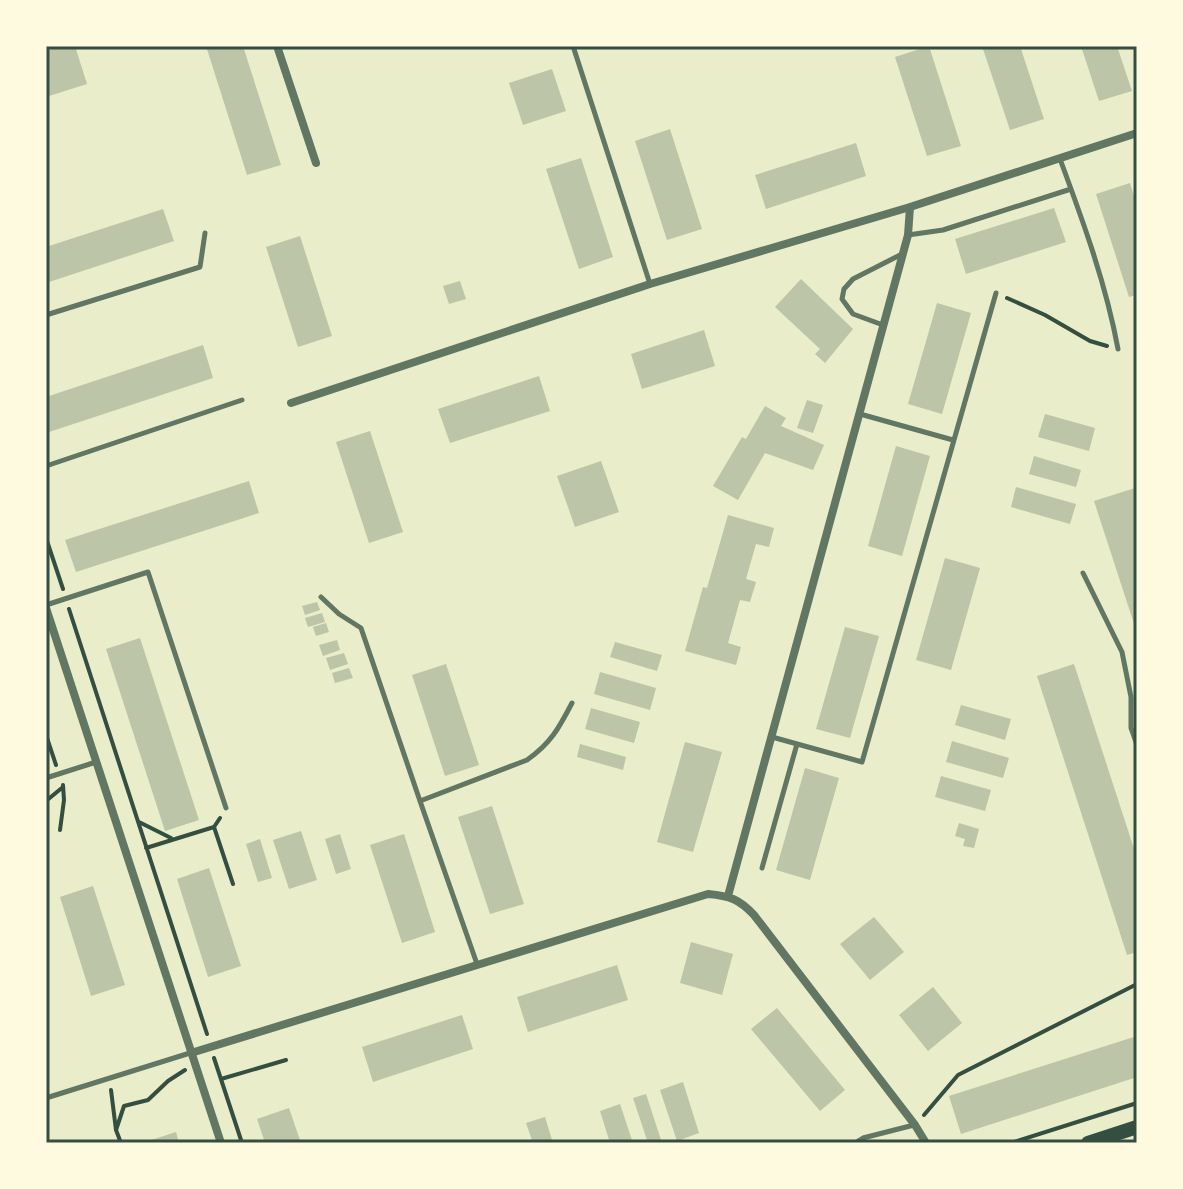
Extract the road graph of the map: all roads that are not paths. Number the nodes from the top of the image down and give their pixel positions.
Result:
1 (277, 46) edge
2 (573, 46) edge
3 (1137, 133) edge
4 (1059, 158) junction
5 (316, 163) dead end
6 (1071, 189) junction
7 (910, 207) junction
8 (205, 233) dead end
9 (908, 235) junction
10 (902, 254) junction
11 (650, 284) junction
12 (996, 293) road end
13 (46, 315) edge
14 (883, 325) junction
15 (1118, 349) road end
16 (242, 400) dead end
17 (291, 403) dead end
18 (859, 414) junction
19 (953, 440) junction
20 (46, 466) edge
21 (1083, 573) dead end
22 (321, 597) dead end
23 (46, 607) edge
24 (1134, 696) edge
25 (572, 703) dead end
26 (772, 737) junction
27 (797, 744) junction
28 (1137, 745) edge
29 (96, 762) junction
30 (46, 778) edge
31 (420, 801) junction
32 (226, 808) road end
33 (762, 868) dead end
34 (728, 896) junction
35 (477, 964) junction
36 (191, 1053) junction
37 (46, 1098) edge
38 (915, 1125) junction
39 (1137, 1127) edge
40 (221, 1143) edge
41 (855, 1143) edge
42 (926, 1143) edge
43 (1088, 1143) edge

1 - 5 street
2 - 11 lane
3 - 4 street
4 - 6 lane
4 - 7 street
6 - 9 lane
6 - 15 lane
7 - 9 street
7 - 11 street
8 - 13 lane
9 - 10 street
10 - 14 street
10 - 14 lane
11 - 17 street
12 - 19 lane
14 - 18 street
16 - 20 lane
18 - 19 lane
18 - 26 street
19 - 27 lane
21 - 24 lane
22 - 31 lane
23 - 29 street
23 - 32 lane
24 - 28 lane
25 - 31 lane
26 - 27 lane
26 - 34 street
27 - 33 lane
29 - 30 lane
29 - 36 street
31 - 35 lane
34 - 35 street
34 - 38 street
35 - 36 street
36 - 37 lane
36 - 40 street
38 - 41 lane
38 - 42 street
39 - 43 main road

